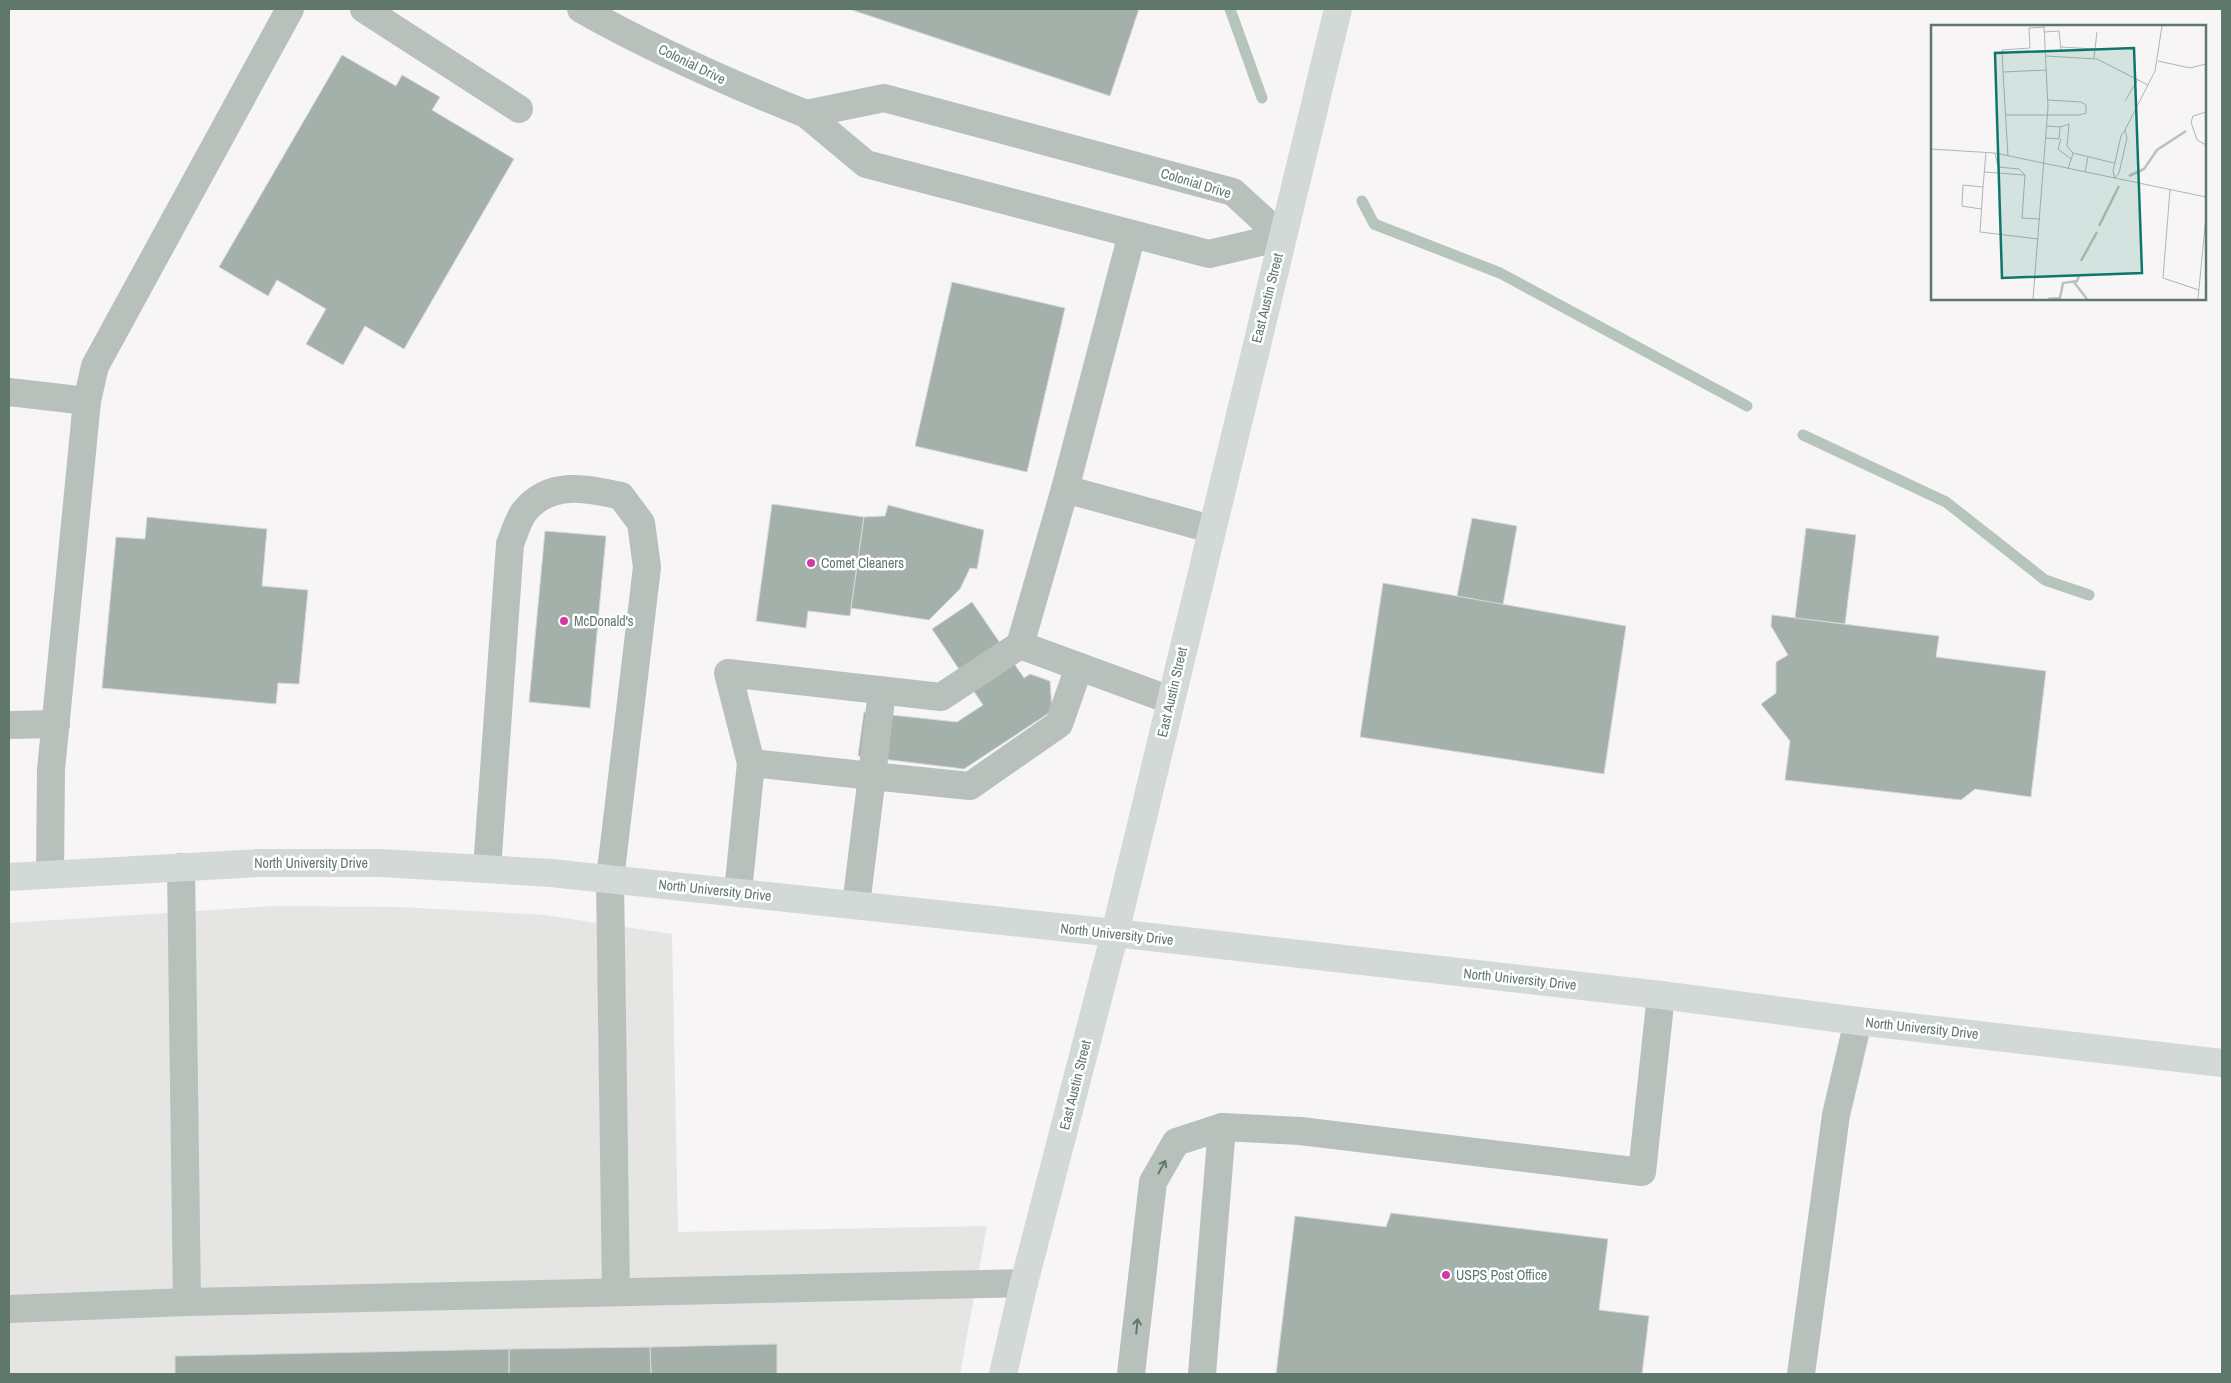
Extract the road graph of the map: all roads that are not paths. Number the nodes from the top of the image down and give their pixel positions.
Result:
1 (290, 9) edge
2 (364, 9) edge
3 (581, 9) edge
4 (1338, 9) edge
5 (519, 109) dead end
6 (806, 114) junction
7 (1132, 234) junction
8 (1282, 237) junction
9 (9, 392) edge
10 (87, 401) junction
11 (1065, 489) junction
12 (1211, 529) junction
13 (1020, 645) junction
14 (1079, 667) junction
15 (882, 691) junction
16 (1170, 700) junction
17 (56, 724) junction
18 (9, 725) edge
19 (751, 763) junction
20 (872, 776) junction
21 (181, 867) junction
22 (487, 870) junction
23 (50, 874) junction
24 (9, 877) edge
25 (610, 880) junction
26 (738, 892) junction
27 (856, 905) junction
28 (1115, 933) junction
29 (1661, 995) junction
30 (1858, 1021) junction
31 (2222, 1063) edge
32 (1222, 1127) junction
33 (1024, 1283) junction
34 (616, 1292) junction
35 (187, 1302) junction
36 (9, 1309) edge
37 (1004, 1374) edge
38 (1131, 1374) edge
39 (1202, 1374) edge
40 (1801, 1374) edge

1 - 10 street
2 - 5 street
3 - 6 street, Colonial Drive
4 - 8 main road, East Austin Street
6 - 7 street, Colonial Drive
6 - 8 street, Colonial Drive
7 - 8 street, Colonial Drive
7 - 11 street
8 - 12 main road, East Austin Street
9 - 10 street
10 - 17 street
11 - 12 street
11 - 13 street
12 - 16 main road, East Austin Street
13 - 14 street
13 - 15 street
14 - 16 street
14 - 20 street
15 - 19 street
15 - 20 street
16 - 28 main road, East Austin Street
17 - 18 street
17 - 23 street
19 - 20 street
19 - 26 street
20 - 27 street
21 - 22 main road, North University Drive
21 - 23 main road, North University Drive
21 - 35 street
22 - 25 main road, North University Drive
22 - 25 street
23 - 24 main road, North University Drive
25 - 26 main road, North University Drive
25 - 34 street
26 - 27 main road, North University Drive
27 - 28 main road, North University Drive
28 - 29 main road, North University Drive
28 - 33 main road, East Austin Street
29 - 30 main road, North University Drive
29 - 32 street
30 - 31 main road, North University Drive
30 - 40 street
38 -> 32 street
32 - 39 street
33 - 34 street
33 - 37 main road, East Austin Street
34 - 35 street
35 - 36 street

